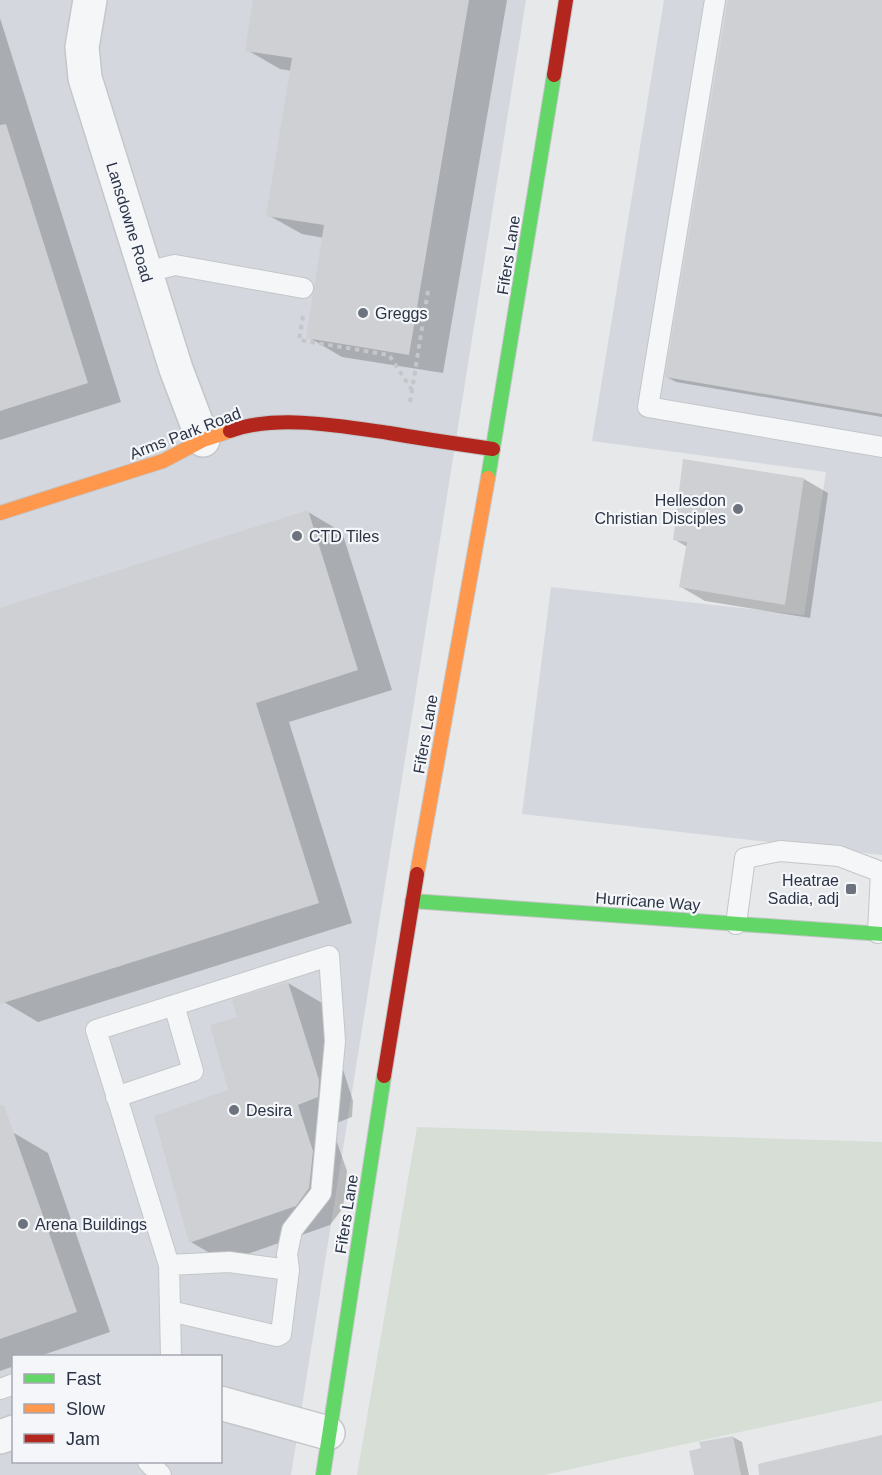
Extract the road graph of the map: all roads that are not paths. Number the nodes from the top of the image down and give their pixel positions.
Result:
1 (90, 0) edge
2 (566, 0) edge
3 (715, 0) edge
4 (146, 272) junction
5 (303, 288) road end
6 (203, 440) junction
7 (882, 447) edge
8 (494, 449) junction
9 (0, 513) edge
10 (412, 901) junction
11 (736, 924) junction
12 (880, 934) edge
13 (174, 1005) junction
14 (116, 1097) junction
15 (169, 1264) junction
16 (289, 1270) junction
17 (170, 1311) junction
18 (171, 1355) edge
19 (222, 1404) edge
20 (328, 1433) junction
21 (150, 1463) edge
22 (161, 1475) edge
23 (323, 1475) edge

1 - 4 street, Lansdowne Road
2 - 8 street, Fifers Lane
3 - 7 lane
4 - 5 lane
4 - 6 street, Lansdowne Road
6 - 8 street, Arms Park Road
6 - 9 street, Arms Park Road
8 - 10 street, Fifers Lane
10 - 11 street, Hurricane Way
10 - 20 street, Fifers Lane
11 - 12 street, Hurricane Way
11 - 12 lane
13 - 14 lane
13 - 14 lane
13 - 16 lane
14 - 15 lane
15 - 16 lane
15 - 17 lane
16 - 17 lane
17 - 18 lane
19 - 20 street
20 - 23 street, Fifers Lane
21 - 22 lane

